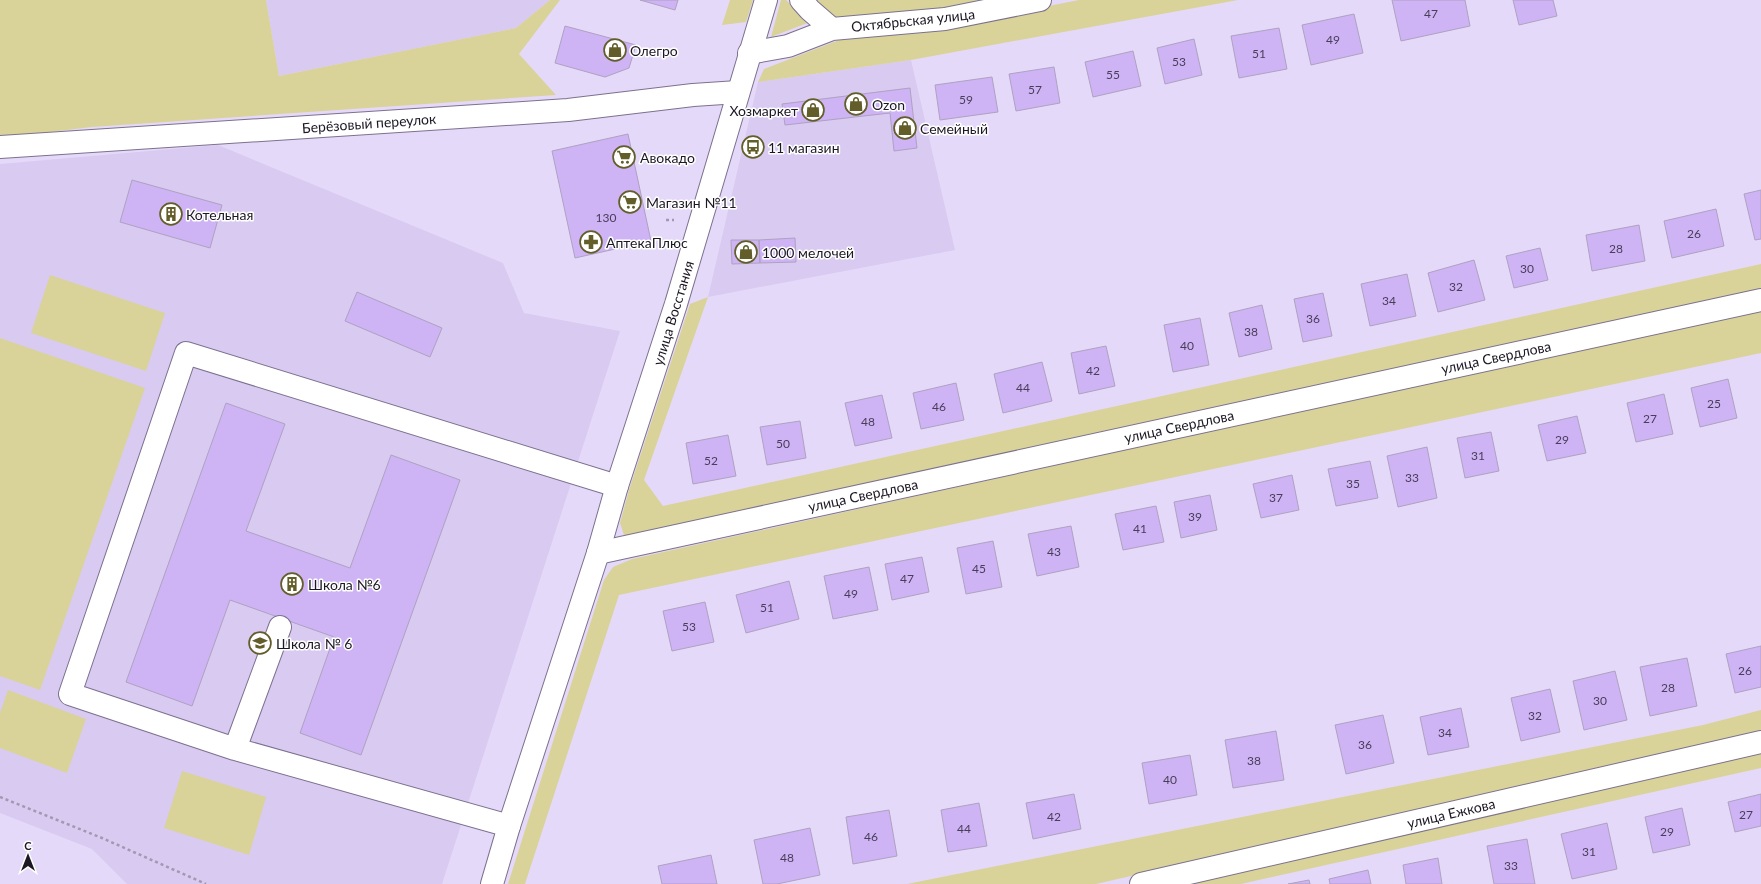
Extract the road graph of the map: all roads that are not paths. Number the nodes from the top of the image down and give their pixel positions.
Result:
1 (766, 0) edge
2 (801, 0) edge
3 (1040, 0) edge
4 (832, 28) junction
5 (749, 53) junction
6 (738, 92) junction
7 (0, 147) edge
8 (1761, 300) edge
9 (617, 486) junction
10 (598, 553) junction
11 (280, 627) dead end
12 (1761, 742) edge
13 (235, 750) junction
14 (509, 826) junction
15 (492, 884) edge
16 (1142, 884) edge

1 - 5 street, улица Восстания
2 - 4 street, Октябрьская улица
3 - 4 street, Октябрьская улица
4 - 5 street, Октябрьская улица
5 - 6 street, улица Восстания
6 - 7 street, Берёзовый переулок
6 - 9 street, улица Восстания
8 - 10 street, улица Свердлова
9 - 10 street, улица Восстания
9 - 13 street
10 - 14 street, улица Восстания
11 - 13 street
12 - 16 street, улица Ежкова
13 - 14 street
14 - 15 street, улица Восстания

